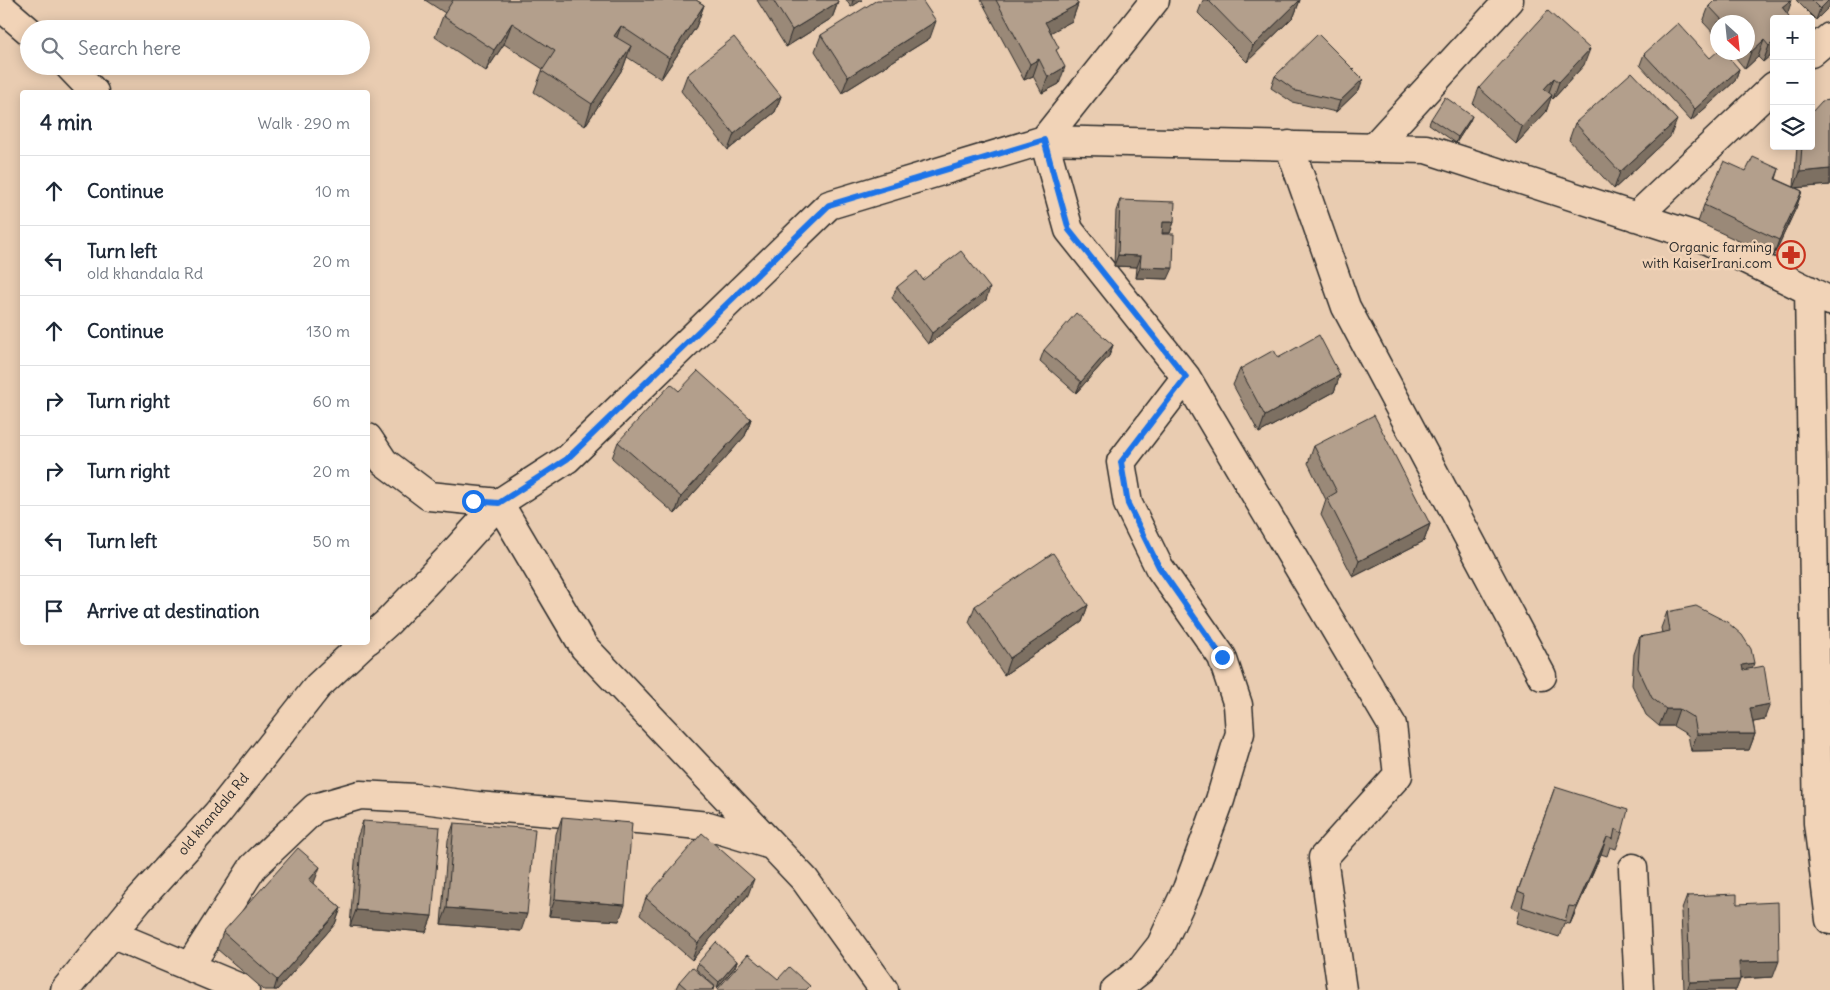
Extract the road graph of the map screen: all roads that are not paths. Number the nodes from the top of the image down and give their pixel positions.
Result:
1 (1155, 0) edge
2 (1509, 0) edge
3 (0, 6) edge
4 (20, 23) edge
5 (1830, 37) edge
6 (1815, 50) edge
7 (78, 75) edge
8 (92, 90) edge
9 (1770, 90) edge
10 (1044, 140) junction
11 (1289, 145) junction
12 (1373, 148) junction
13 (1636, 217) junction
14 (1820, 295) edge
15 (1186, 377) junction
16 (370, 441) edge
17 (499, 503) junction
18 (370, 638) edge
19 (363, 645) edge
20 (1542, 676) dead end
21 (772, 846) junction
22 (1633, 868) dead end
23 (1830, 920) edge
24 (111, 934) junction
25 (189, 966) junction
26 (65, 990) edge
27 (245, 990) edge
28 (884, 990) edge
29 (1115, 990) edge
30 (1342, 990) edge
31 (1639, 990) edge

1 - 10 street
2 - 12 street
3 - 4 street
5 - 6 street
7 - 8 street
9 - 13 street
10 - 11 street, old khandala Rd
10 - 15 street
10 - 17 street, old khandala Rd
11 - 12 street, old khandala Rd
11 - 20 street
12 - 13 street, old khandala Rd
13 - 14 street, old khandala Rd
14 - 23 street
15 - 29 street
15 - 30 street
16 - 17 street
17 - 18 street, old khandala Rd
17 - 21 street
19 - 24 street, old khandala Rd
21 - 25 street
21 - 28 street
22 - 31 street
24 - 25 street
24 - 26 street, old khandala Rd
25 - 27 street

